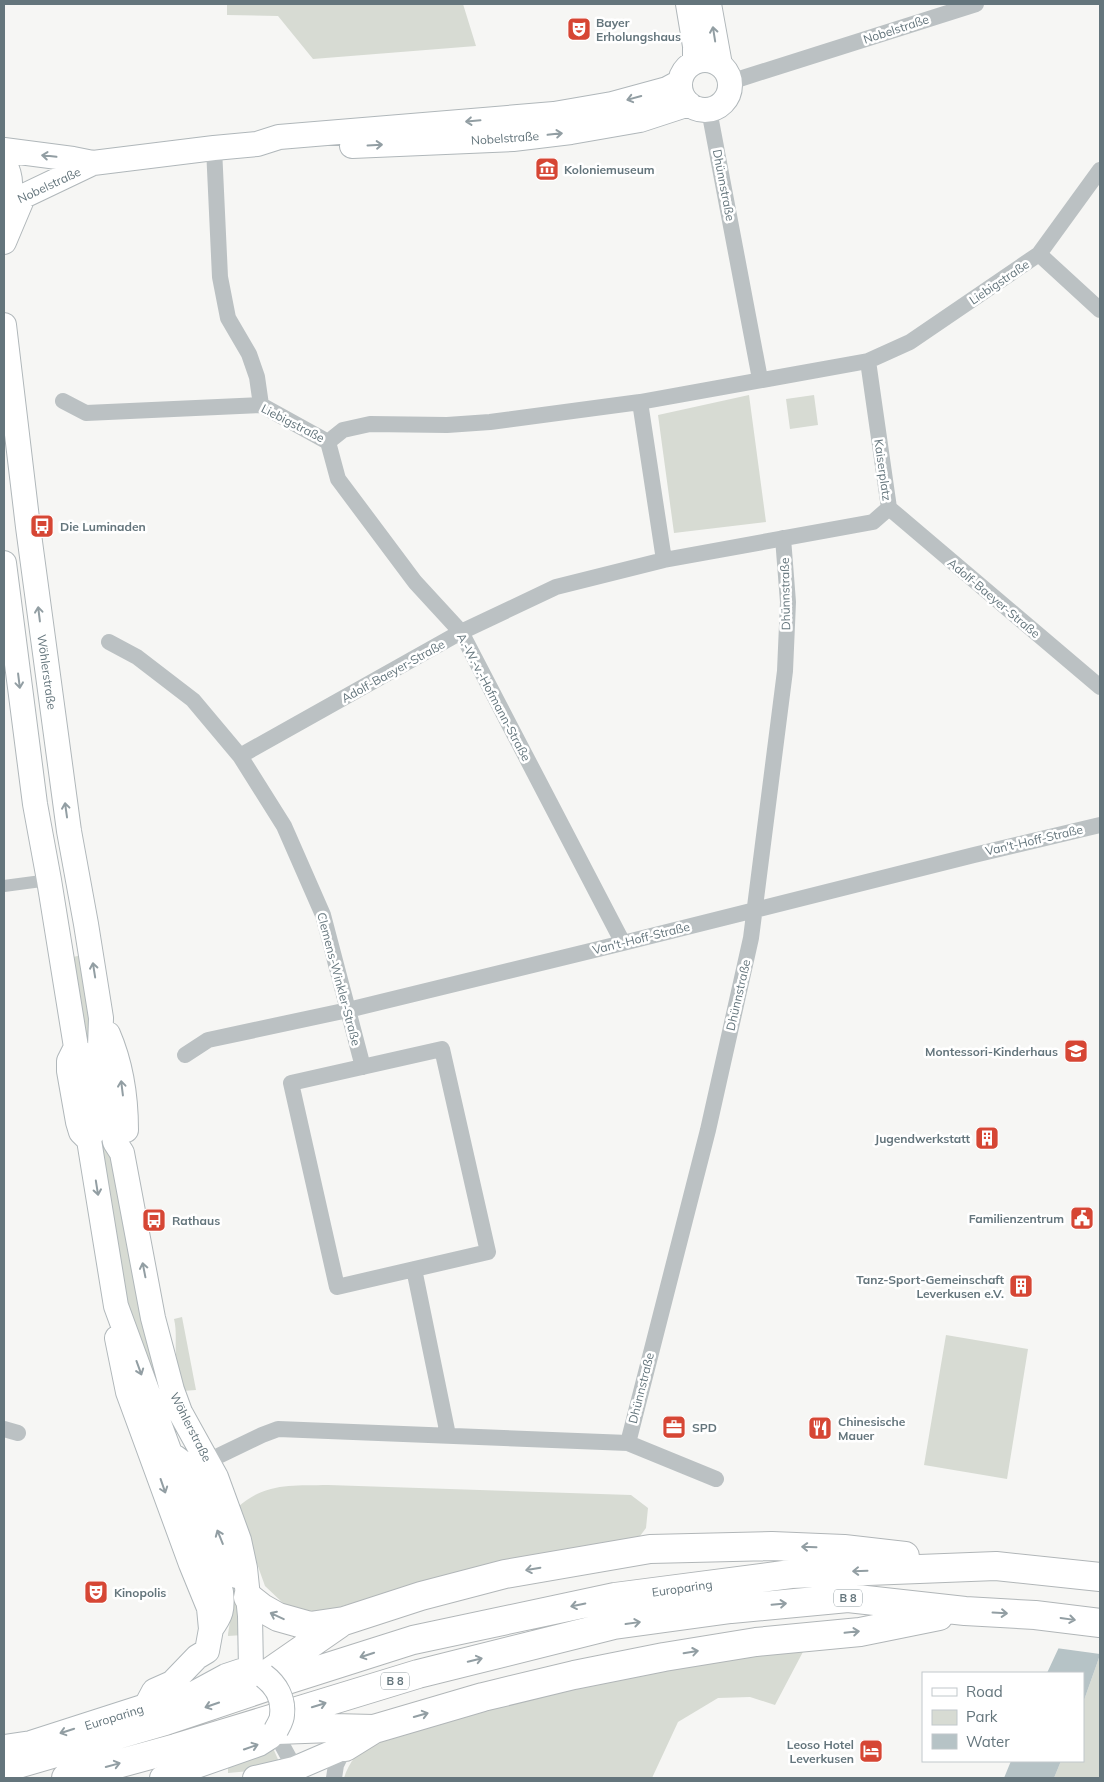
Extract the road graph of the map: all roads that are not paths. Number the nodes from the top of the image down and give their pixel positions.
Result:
1 (688, 4) edge
2 (709, 4) edge
3 (976, 4) edge
4 (695, 62) junction
5 (725, 73) junction
6 (680, 82) junction
7 (699, 107) junction
8 (257, 144) junction
9 (214, 148) junction
10 (4, 150) edge
11 (4, 162) edge
12 (93, 163) junction
13 (1100, 170) edge
14 (11, 203) edge
15 (4, 242) edge
16 (1039, 254) junction
17 (1100, 310) edge
18 (4, 324) edge
19 (868, 361) junction
20 (760, 379) junction
21 (63, 401) dead end
22 (640, 402) junction
23 (261, 405) junction
24 (328, 442) junction
25 (888, 508) junction
26 (784, 538) junction
27 (664, 560) junction
28 (4, 563) edge
29 (461, 632) junction
30 (110, 642) dead end
31 (1100, 687) edge
32 (240, 756) junction
33 (1100, 825) edge
34 (49, 880) junction
35 (4, 886) edge
36 (755, 910) junction
37 (622, 943) junction
38 (348, 1010) junction
39 (185, 1054) dead end
40 (363, 1067) junction
41 (414, 1269) junction
42 (116, 1306) junction
43 (448, 1435) junction
44 (145, 1441) junction
45 (628, 1443) junction
46 (170, 1453) junction
47 (208, 1462) junction
48 (716, 1479) dead end
49 (996, 1566) junction
50 (1100, 1577) edge
51 (248, 1597) junction
52 (965, 1611) junction
53 (344, 1621) junction
54 (1100, 1623) edge
55 (211, 1629) junction
56 (258, 1673) junction
57 (146, 1706) junction
58 (374, 1729) junction
59 (276, 1730) junction
60 (4, 1747) edge
61 (345, 1747) junction
62 (4, 1768) edge
63 (297, 1774) edge
64 (66, 1778) edge
65 (162, 1778) edge
66 (255, 1778) edge
67 (334, 1778) edge

1 - 4 main road
5 -> 2 main road
3 - 5 street, Nobelstraße
4 - 5 main road, Nobelstraße
4 - 6 main road
5 - 7 main road, Nobelstraße
6 - 7 main road
6 -> 8 main road, Nobelstraße
8 -> 7 main road, Nobelstraße
7 - 20 street, Dhünnstraße
8 - 9 main road, Nobelstraße
9 - 12 main road, Nobelstraße
9 - 23 street
12 -> 10 main road, Nobelstraße
11 - 14 main road
12 - 14 main road, Nobelstraße
13 - 16 street, Liebigstraße
14 - 15 main road
16 - 17 street
16 - 19 street, Liebigstraße
47 -> 18 main road, Wöhlerstraße
19 - 20 street
19 - 25 street, Kaiserplatz
20 - 22 street
21 - 23 street, Liebigstraße
22 - 24 street, Liebigstraße
22 - 27 street
23 - 24 street, Liebigstraße
24 - 29 street, A.-W.-v.-Hofmann-Straße
25 - 26 street, Kaiserplatz
25 - 31 street, Adolf-Baeyer-Straße
26 - 27 street, Kaiserplatz
26 - 36 street, Dhünnstraße
27 - 29 street, Adolf-Baeyer-Straße
28 -> 34 main road, Wöhlerstraße
29 - 32 street, Adolf-Baeyer-Straße
29 - 37 street, A.-W.-v.-Hofmann-Straße
30 - 32 street, Clemens-Winkler-Straße
32 - 38 street, Clemens-Winkler-Straße
33 - 36 street, Van't-Hoff-Straße
34 - 35 street
34 -> 42 main road, Wöhlerstraße
36 - 37 street, Van't-Hoff-Straße
36 - 45 street, Dhünnstraße
37 - 38 street, Van't-Hoff-Straße
38 - 39 street, Van't-Hoff-Straße
38 - 40 street, Clemens-Winkler-Straße
40 - 41 street
40 - 41 street
41 - 43 street
42 - 44 main road, Wöhlerstraße
42 -> 46 main road, Wöhlerstraße
43 - 45 street
43 - 47 street
44 - 46 main road
44 -> 55 main road, Wöhlerstraße
45 - 48 street
51 -> 46 main road
46 - 55 main road, Wöhlerstraße
47 - 51 main road, Wöhlerstraße
49 - 50 highway, Europaring / B 8
49 -> 53 highway
49 -> 62 highway, Europaring / B 8
53 -> 51 highway
51 - 56 main road, Wöhlerstraße
52 -> 54 highway, B 8
58 -> 52 highway
64 -> 52 highway, B 8
53 - 56 highway
55 - 57 main road, Wöhlerstraße
56 - 57 main road, Europaring
56 - 59 main road, bridge
57 -> 60 main road, Europaring
58 - 59 highway
58 - 61 highway
59 - 63 street
65 -> 59 main road
61 - 63 main road
61 - 67 street
63 - 66 main road

